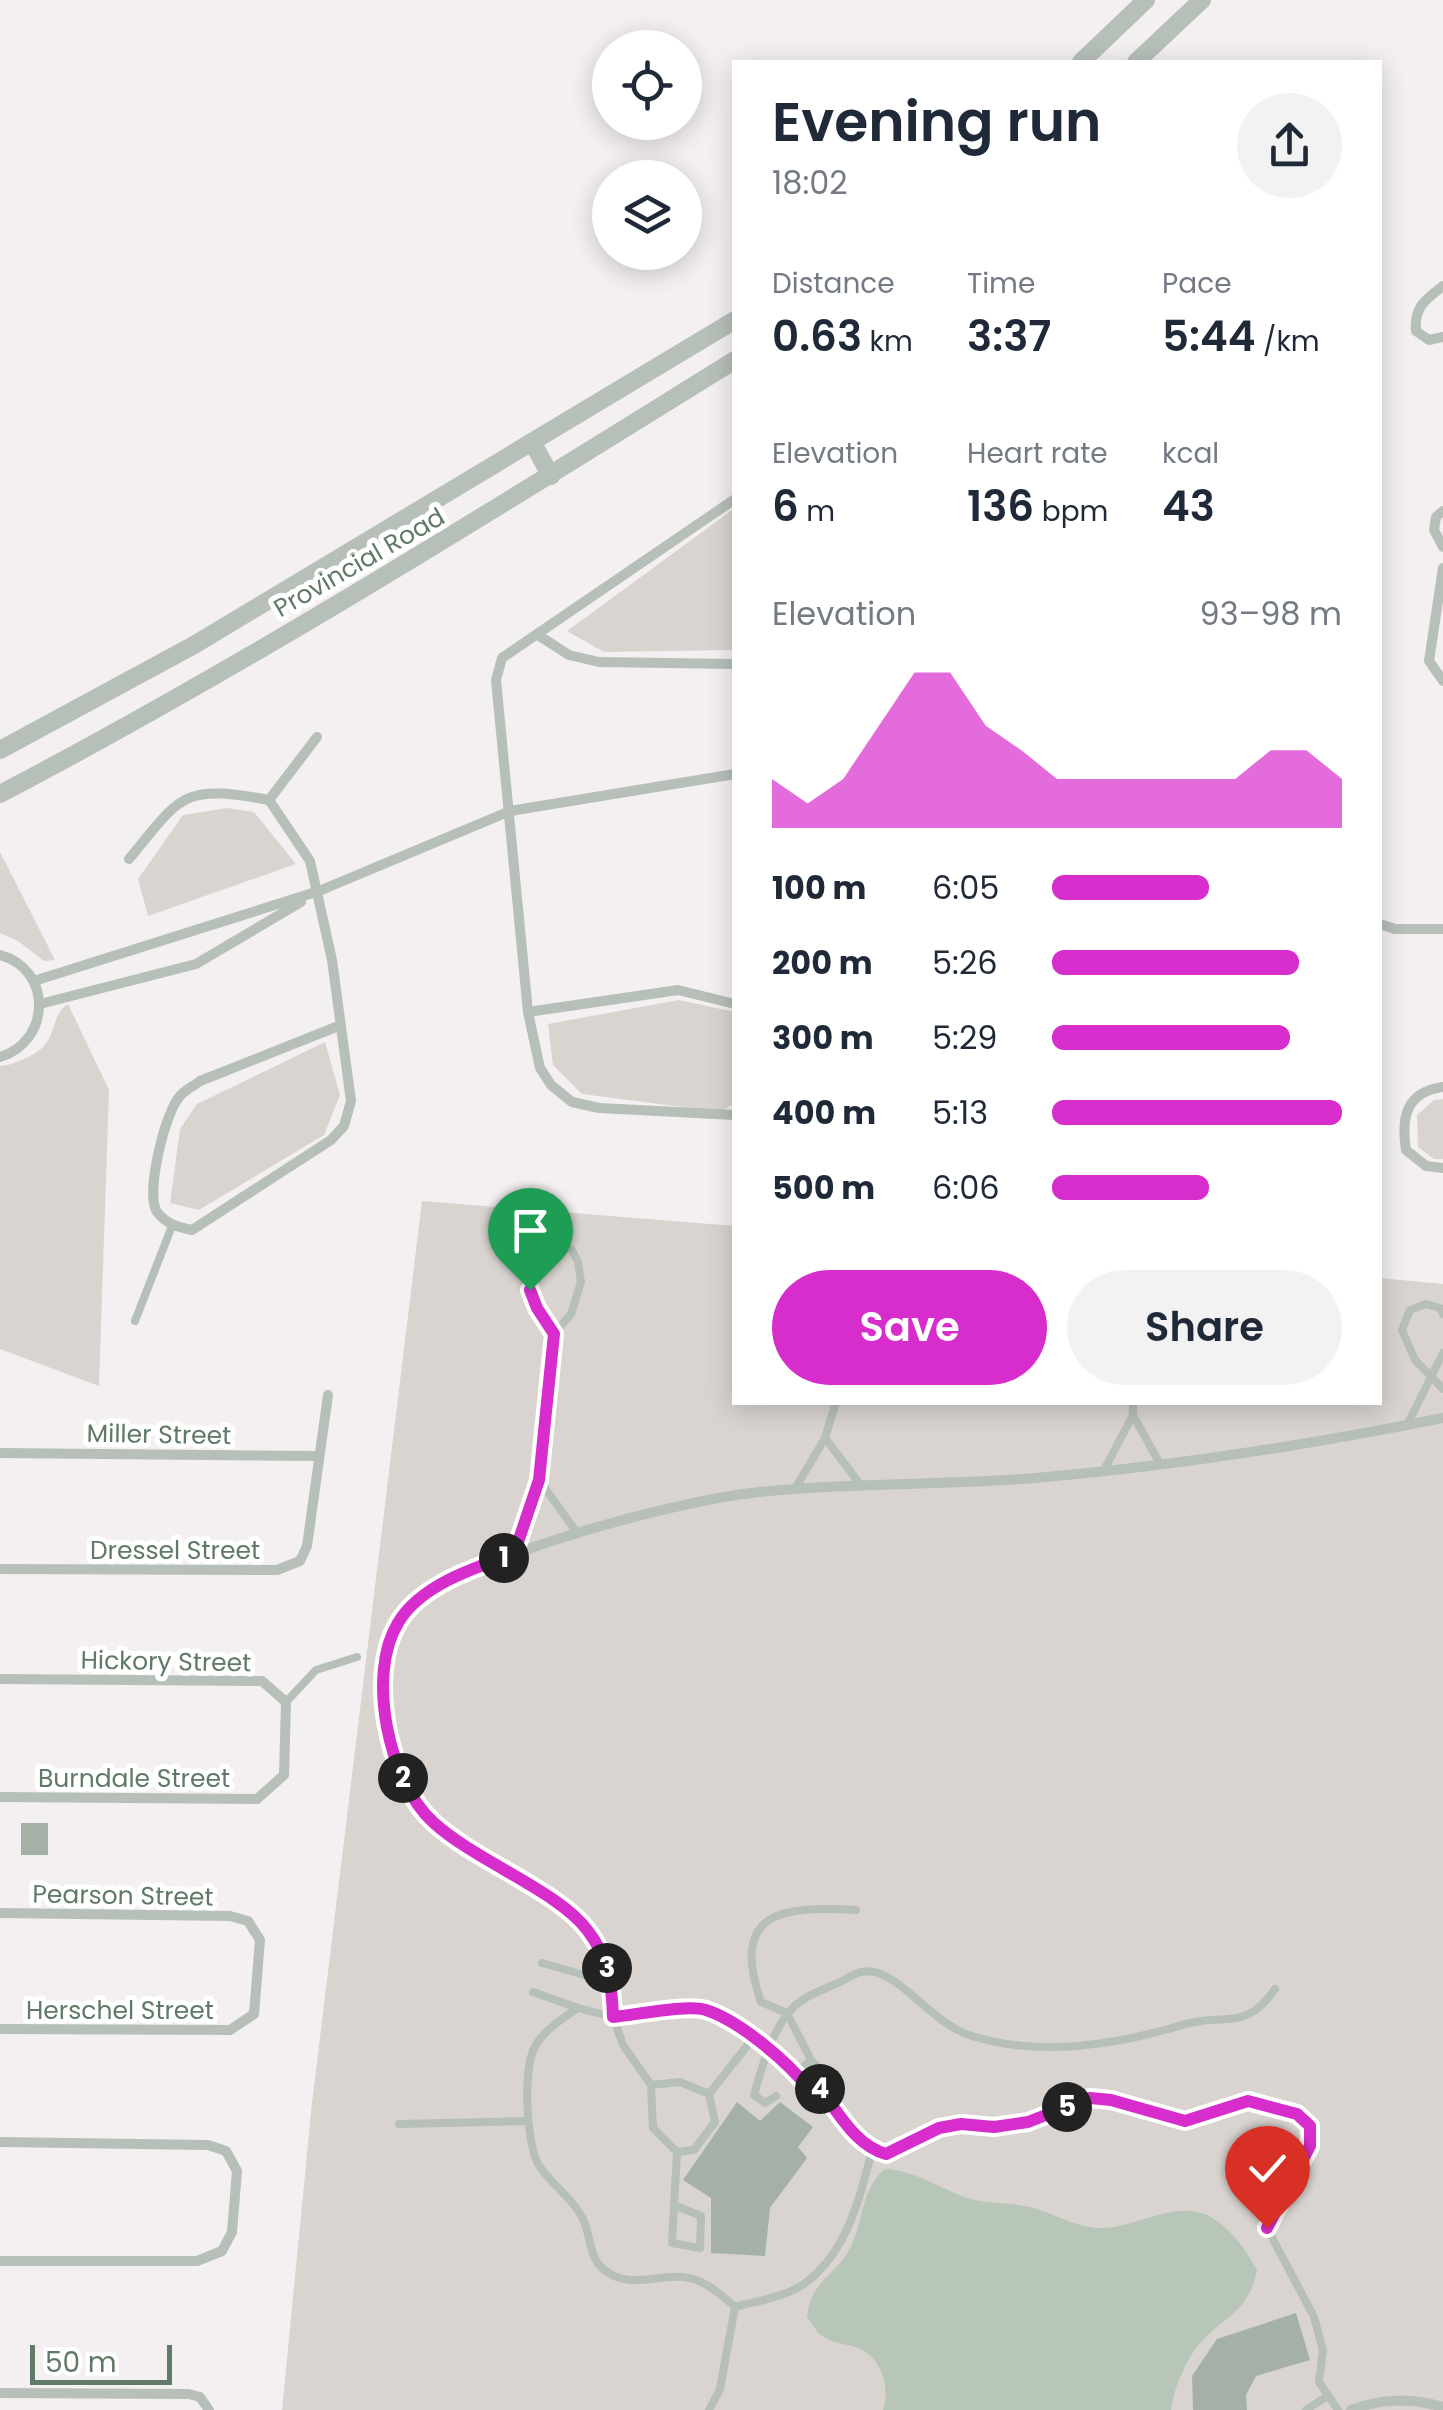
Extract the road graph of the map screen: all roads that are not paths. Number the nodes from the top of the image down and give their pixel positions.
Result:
1 (1146, 0) edge
2 (1202, 0) edge
3 (1083, 60) edge
4 (1138, 60) edge
5 (1443, 286) edge
6 (732, 322) edge
7 (1443, 338) edge
8 (732, 362) edge
9 (532, 442) junction
10 (551, 476) junction
11 (732, 501) edge
12 (1443, 511) edge
13 (1443, 547) edge
14 (1443, 568) edge
15 (538, 634) junction
16 (732, 664) edge
17 (1443, 681) edge
18 (317, 737) dead end
19 (0, 750) edge
20 (732, 775) edge
21 (0, 794) edge
22 (269, 800) junction
23 (510, 812) junction
24 (129, 859) dead end
25 (319, 891) junction
26 (1382, 925) edge
27 (1443, 929) edge
28 (0, 956) edge
29 (34, 981) junction
30 (732, 1003) edge
31 (40, 1004) junction
32 (528, 1012) junction
33 (341, 1026) junction
34 (4, 1056) edge
35 (0, 1067) edge
36 (1443, 1087) edge
37 (732, 1115) edge
38 (1443, 1168) edge
39 (172, 1226) junction
40 (1443, 1314) edge
41 (136, 1321) dead end
42 (554, 1334) junction
43 (1443, 1353) edge
44 (1432, 1378) junction
45 (1443, 1389) edge
46 (328, 1395) dead end
47 (835, 1405) edge
48 (1133, 1405) edge
49 (1134, 1415) junction
50 (1443, 1418) edge
51 (1408, 1425) junction
52 (825, 1438) junction
53 (0, 1453) edge
54 (318, 1456) junction
55 (1160, 1464) junction
56 (1104, 1470) junction
57 (539, 1480) junction
58 (860, 1484) junction
59 (795, 1489) junction
60 (578, 1534) junction
61 (514, 1554) junction
62 (0, 1569) edge
63 (357, 1657) dead end
64 (0, 1679) edge
65 (286, 1702) junction
66 (0, 1797) edge
67 (856, 1910) dead end
68 (0, 1913) edge
69 (542, 1962) dead end
70 (257, 1974) joint
71 (612, 1983) junction
72 (1275, 1989) dead end
73 (533, 1992) dead end
74 (578, 2008) junction
75 (787, 2013) junction
76 (613, 2017) junction
77 (0, 2030) edge
78 (754, 2037) junction
79 (769, 2052) junction
80 (811, 2060) junction
81 (798, 2072) junction
82 (650, 2085) junction
83 (820, 2089) junction
84 (709, 2094) junction
85 (776, 2096) dead end
86 (528, 2120) junction
87 (399, 2124) dead end
88 (0, 2142) edge
89 (872, 2150) junction
90 (676, 2152) junction
91 (674, 2205) junction
92 (0, 2262) edge
93 (735, 2306) junction
94 (0, 2393) edge
95 (1326, 2397) junction
96 (1443, 2407) edge
97 (209, 2410) edge
98 (709, 2410) edge
99 (1306, 2410) edge
100 (1338, 2410) edge
101 (1351, 2410) edge

1 - 3 street
2 - 4 street
5 - 7 street
6 - 9 street, Provincial Road
8 - 10 street, Provincial Road
9 - 10 street
9 - 19 street, Provincial Road
10 - 21 street, Provincial Road
11 - 15 street
12 - 13 street
14 - 17 street
15 - 16 street
15 - 23 street
18 - 22 street
20 - 23 street
22 - 24 street
22 - 25 street
23 - 25 street
23 - 32 street
25 - 29 street
25 - 31 street
25 - 33 street
26 - 27 street
28 - 29 street
29 - 31 street
30 - 32 street
31 - 34 street
32 - 37 street
33 - 39 street
33 - 39 street
34 - 35 lane
36 - 38 street
39 - 41 lane
40 - 44 lane
42 - 42 lane
42 - 57 lane
43 - 44 lane
44 - 45 lane
44 - 51 lane
46 - 54 street, Dressel Street
47 - 52 lane
48 - 49 lane
49 - 55 lane
49 - 56 lane
50 - 51 street
51 - 55 street
52 - 58 lane
52 - 59 lane
53 - 54 street, Miller Street
54 - 62 street, Dressel Street
55 - 56 street
56 - 58 street
57 - 60 lane
57 - 61 lane
58 - 59 street
59 - 60 street
60 - 61 street
61 - 71 street
63 - 65 lane
64 - 65 street, Hickory Street
65 - 66 street, Burndale Street
67 - 75 lane
68 - 70 street, Pearson Street
69 - 71 lane
70 - 77 street, Herschel Street
71 - 76 street
72 - 75 lane
73 - 74 lane
74 - 76 lane
74 - 86 lane
75 - 79 lane
75 - 80 lane
76 - 78 lane
76 - 82 lane
78 - 79 lane
78 - 84 lane
79 - 81 lane
79 - 85 lane
80 - 81 lane
80 - 83 lane
81 - 83 lane
82 - 84 lane
82 - 90 lane
83 - 89 lane
84 - 90 lane
86 - 87 lane
86 - 93 lane
88 - 92 street
89 - 93 lane
89 - 95 lane
90 - 91 lane
91 - 91 lane
93 - 98 lane
94 - 97 street
95 - 99 lane
95 - 100 lane
96 - 101 street

